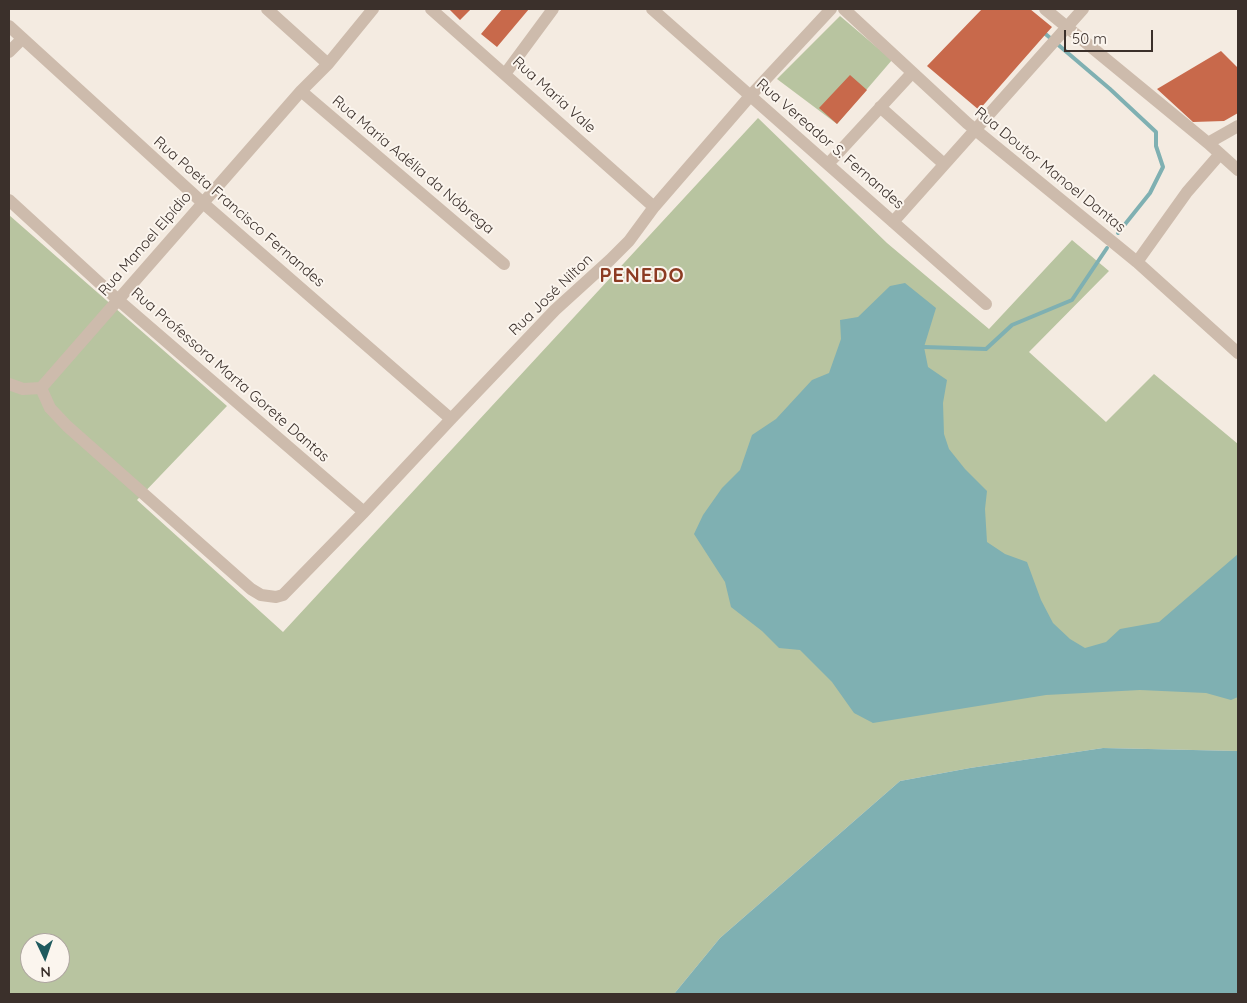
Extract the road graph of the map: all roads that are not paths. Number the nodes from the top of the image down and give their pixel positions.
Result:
1 (267, 9) edge
2 (373, 9) edge
3 (431, 9) edge
4 (553, 9) edge
5 (652, 9) edge
6 (831, 9) edge
7 (844, 9) edge
8 (1045, 9) edge
9 (1083, 9) edge
10 (9, 26) edge
11 (1064, 31) junction
12 (22, 39) junction
13 (9, 52) edge
14 (328, 64) junction
15 (912, 72) junction
16 (505, 74) junction
17 (301, 91) junction
18 (750, 95) junction
19 (880, 107) junction
20 (1238, 126) edge
21 (974, 129) junction
22 (1208, 143) junction
23 (1220, 154) junction
24 (828, 164) junction
25 (944, 164) junction
26 (1238, 170) edge
27 (9, 200) edge
28 (203, 203) junction
29 (654, 207) junction
30 (893, 222) junction
31 (1137, 262) junction
32 (504, 264) dead end
33 (117, 300) junction
34 (986, 304) dead end
35 (1238, 353) edge
36 (9, 384) edge
37 (41, 388) junction
38 (451, 419) junction
39 (364, 512) junction

1 - 14 street
2 - 14 street, Rua Manoel Elpídio
3 - 16 street, Rua Maria Vale
4 - 16 street
5 - 18 street, Rua Vereador S. Fernandes
6 - 18 street, Rua José Nilton
7 - 15 street, Rua Doutor Manoel Dantas
8 - 11 street
9 - 11 street
10 - 12 street, Rua Poeta Francisco Fernandes
11 - 21 street
11 - 22 street
12 - 13 street
12 - 28 street, Rua Poeta Francisco Fernandes
14 - 17 street, Rua Manoel Elpídio
15 - 19 street
15 - 21 street, Rua Doutor Manoel Dantas
16 - 29 street, Rua Maria Vale
17 - 28 street, Rua Manoel Elpídio
17 - 32 street, Rua Maria Adélia da Nóbrega
18 - 24 street, Rua Vereador S. Fernandes
18 - 29 street, Rua José Nilton
19 - 24 street
19 - 25 street
20 - 22 street
21 - 25 street
21 - 31 street, Rua Doutor Manoel Dantas
22 - 23 street
23 - 26 street
23 - 31 street
24 - 30 street, Rua Vereador S. Fernandes
25 - 30 street
27 - 33 street, Rua Professora Marta Gorete Dantas
28 - 33 street, Rua Manoel Elpídio
28 - 38 street, Rua Poeta Francisco Fernandes
29 - 38 street, Rua José Nilton
30 - 34 street, Rua Vereador S. Fernandes
31 - 35 street, Rua Doutor Manoel Dantas
33 - 37 street, Rua Manoel Elpídio
33 - 39 street, Rua Professora Marta Gorete Dantas
36 - 37 street
37 - 39 street, Rua José Nilton
38 - 39 street, Rua José Nilton

